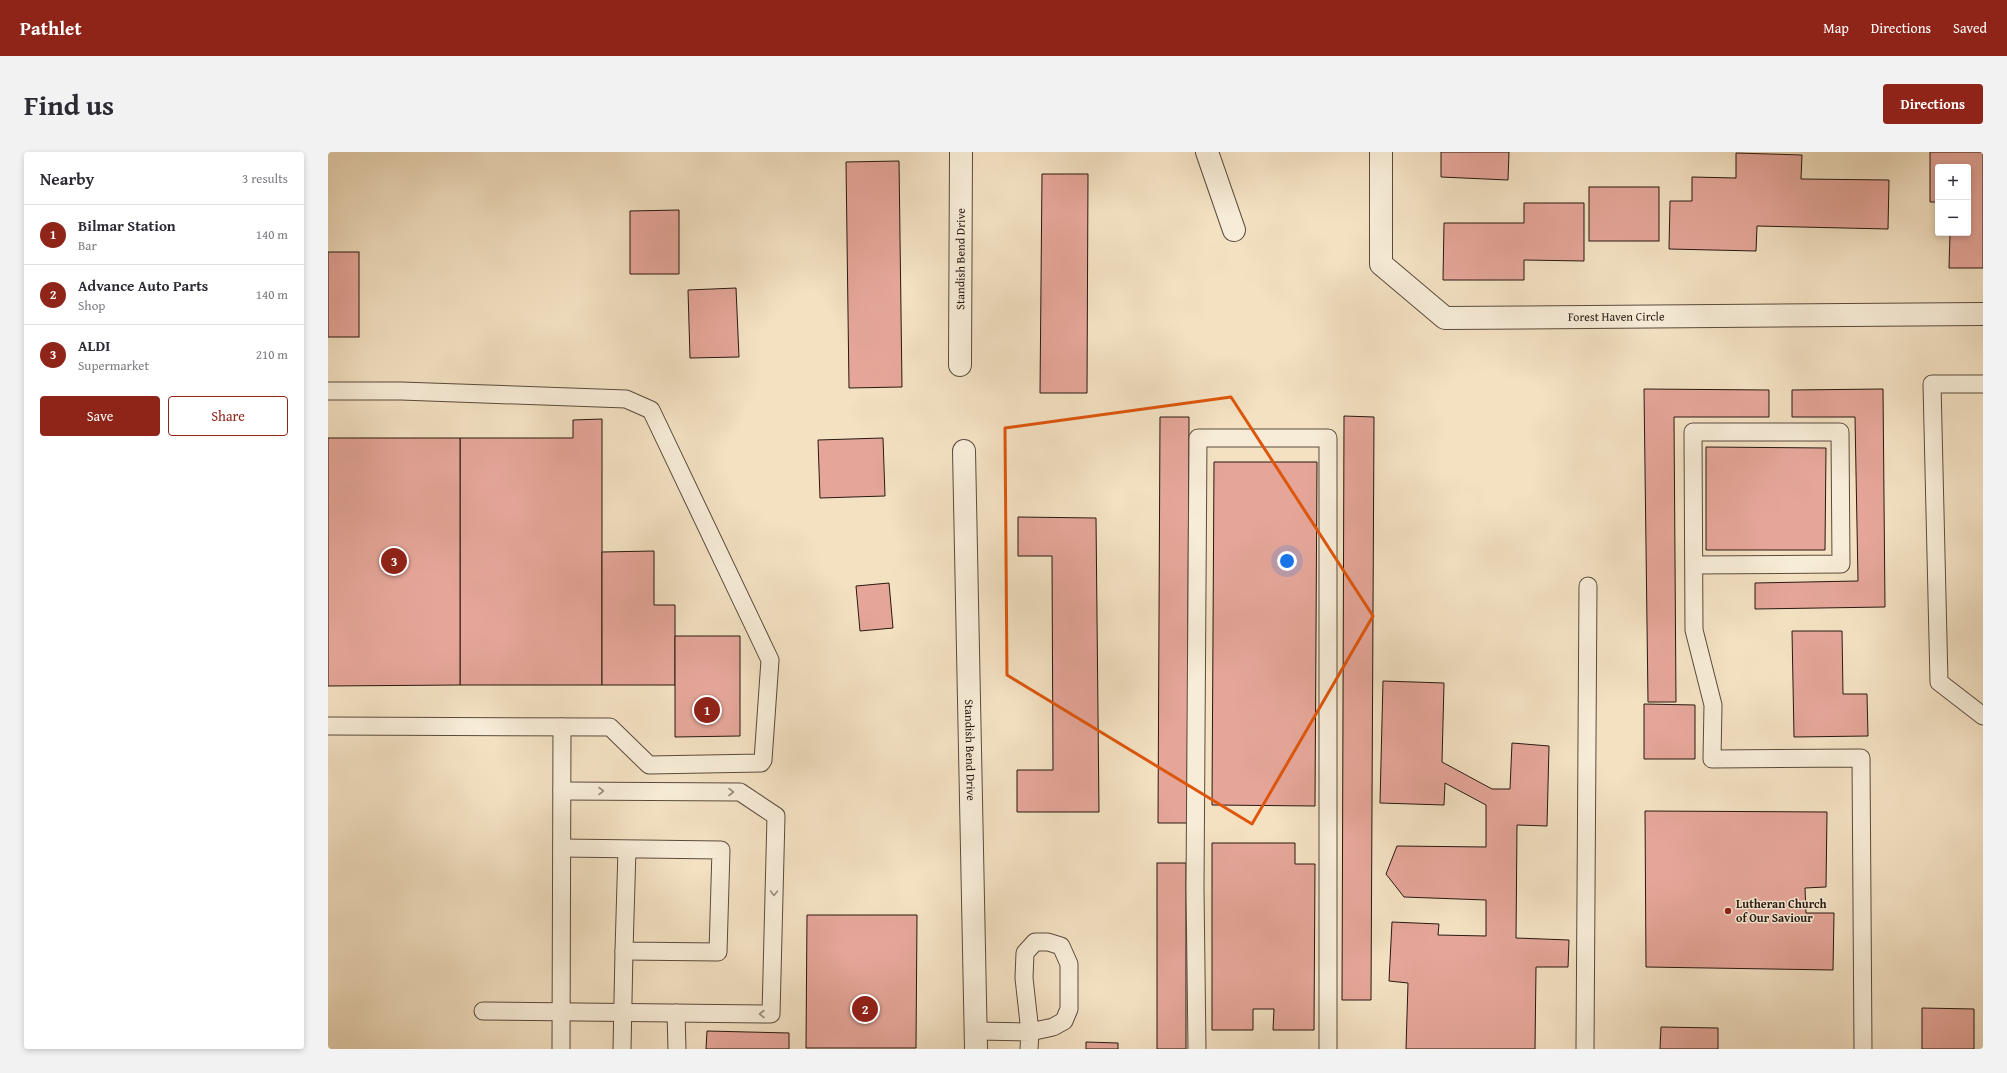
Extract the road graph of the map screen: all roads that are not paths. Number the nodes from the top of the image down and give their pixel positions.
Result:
1 (961, 152) edge
2 (1207, 152) edge
3 (1381, 152) edge
4 (1234, 230) dead end
5 (1983, 314) edge
6 (960, 365) dead end
7 (1983, 384) edge
8 (328, 391) edge
9 (964, 451) dead end
10 (1694, 565) junction
11 (1588, 586) dead end
12 (1983, 716) edge
13 (328, 726) edge
14 (562, 727) junction
15 (562, 791) junction
16 (562, 848) junction
17 (627, 849) junction
18 (624, 951) junction
19 (483, 1011) dead end
20 (561, 1011) junction
21 (622, 1012) junction
22 (676, 1013) junction
23 (1030, 1032) junction
24 (976, 1040) edge
25 (561, 1049) edge
26 (622, 1049) edge
27 (677, 1049) edge
28 (1029, 1049) edge
29 (1197, 1049) edge
30 (1328, 1049) edge
31 (1585, 1049) edge
32 (1863, 1049) edge

1 - 6 street, Standish Bend Drive
2 - 4 street
3 - 5 street, Forest Haven Circle
7 - 12 lane
8 - 14 lane
9 - 24 street, Standish Bend Drive
10 - 10 lane
10 - 32 lane
11 - 31 lane
13 - 14 lane
14 - 15 lane
15 - 16 lane
15 -> 22 lane
16 - 17 lane
16 - 20 lane
17 - 18 lane
17 - 18 lane
18 - 21 lane
19 - 20 lane
20 - 21 lane
20 - 25 lane
21 - 22 lane
21 - 26 lane
22 - 27 lane
23 - 23 lane
23 - 24 lane
23 - 28 lane
29 - 30 lane

